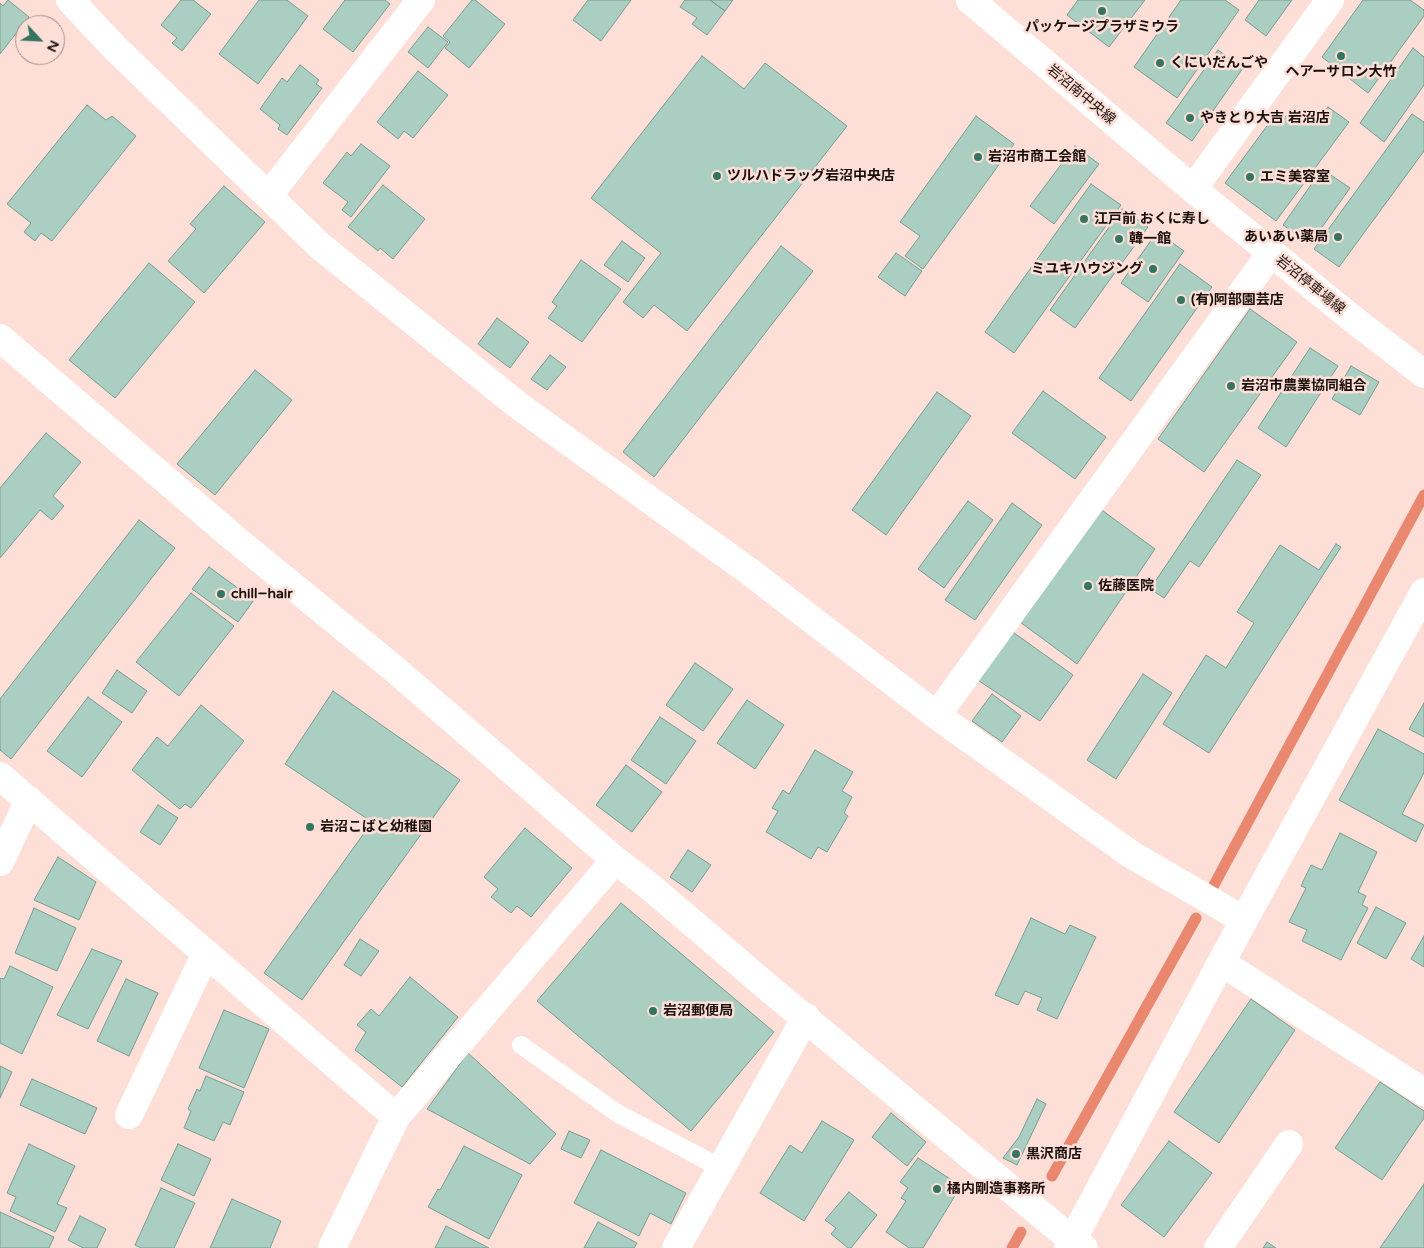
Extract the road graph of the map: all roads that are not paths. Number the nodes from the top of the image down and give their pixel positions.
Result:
1 (70, 0) edge
2 (421, 0) edge
3 (970, 0) edge
4 (1330, 0) edge
5 (1192, 189) junction
6 (269, 195) junction
7 (1271, 253) junction
8 (0, 338) edge
9 (1424, 374) edge
10 (1424, 592) edge
11 (937, 715) junction
12 (0, 776) edge
13 (29, 800) junction
14 (615, 860) junction
15 (0, 862) edge
16 (1244, 920) junction
17 (206, 953) junction
18 (1222, 963) junction
19 (806, 1017) junction
20 (521, 1045) dead end
21 (1424, 1092) edge
22 (129, 1115) dead end
23 (396, 1117) junction
24 (1289, 1144) dead end
25 (721, 1168) junction
26 (1075, 1245) edge
27 (332, 1248) edge
28 (676, 1248) edge
29 (1218, 1248) edge

1 - 6 street
2 - 6 street
3 - 5 street, 岩沼南中央線
4 - 5 street
5 - 7 street, 岩沼停車場線
6 - 11 street
7 - 9 street, 岩沼停車場線
7 - 11 street
8 - 14 street
10 - 16 street
11 - 16 street
12 - 13 street
13 - 15 street
13 - 17 street
14 - 19 street
14 - 23 street
16 - 18 street
17 - 22 street
17 - 23 street
18 - 21 street
18 - 26 street
19 - 25 street
19 - 26 street
20 - 25 lane
23 - 27 street
24 - 29 street
25 - 28 street

